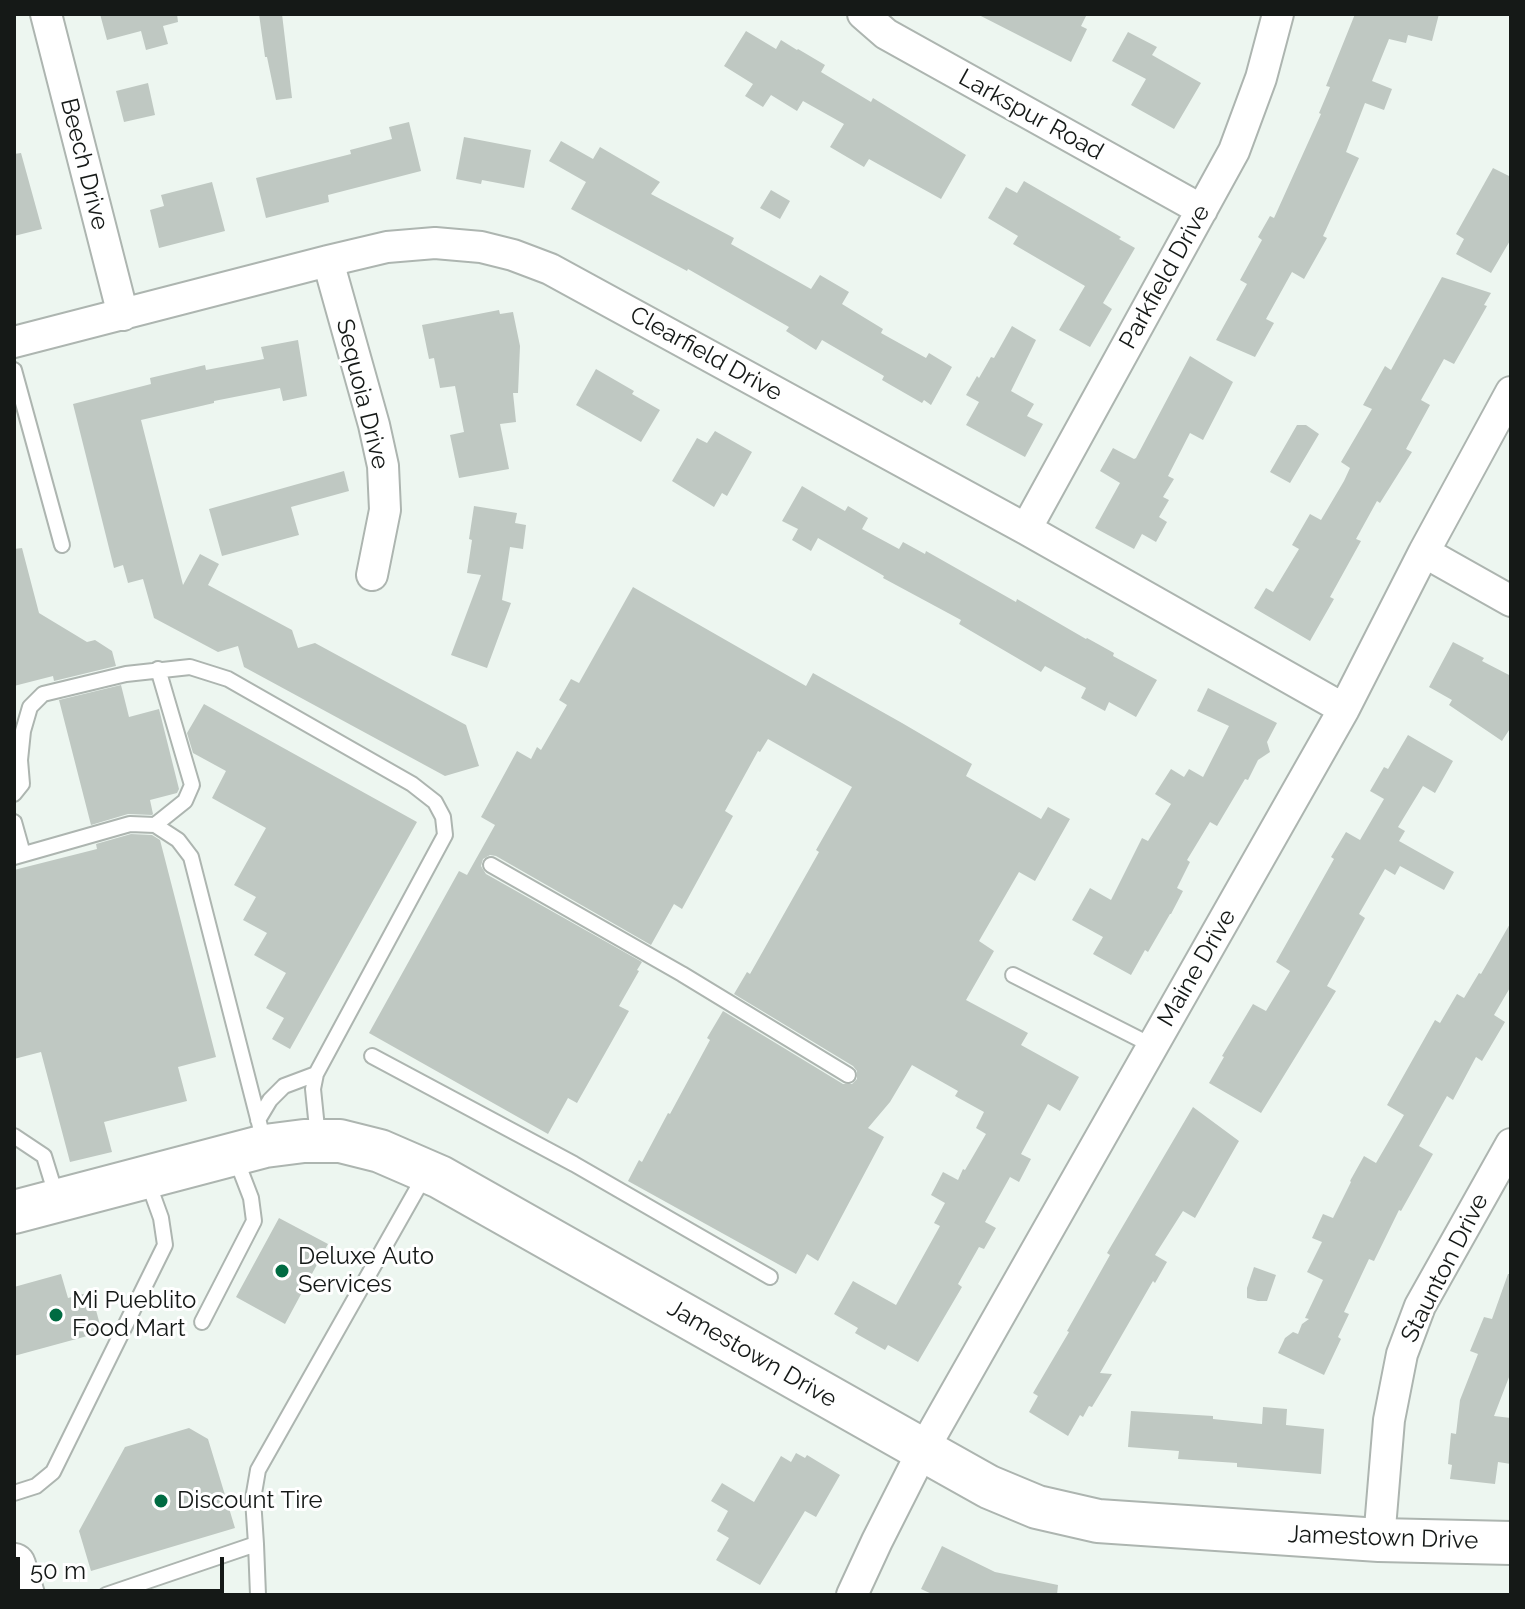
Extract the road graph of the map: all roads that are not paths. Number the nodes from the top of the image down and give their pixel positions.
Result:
1 (46, 14) edge
2 (863, 14) edge
3 (1278, 14) edge
4 (1202, 210) junction
5 (328, 261) junction
6 (123, 315) junction
7 (14, 342) edge
8 (14, 370) edge
9 (1511, 392) edge
10 (1026, 529) junction
11 (62, 545) dead end
12 (1424, 552) junction
13 (372, 575) dead end
14 (1511, 601) edge
15 (158, 669) junction
16 (1344, 709) junction
17 (14, 794) edge
18 (14, 822) edge
19 (155, 825) junction
20 (19, 855) edge
21 (491, 865) dead end
22 (1013, 975) dead end
23 (1153, 1046) junction
24 (372, 1056) dead end
25 (316, 1074) junction
26 (848, 1075) dead end
27 (14, 1136) edge
28 (253, 1140) junction
29 (318, 1141) junction
30 (1511, 1144) edge
31 (427, 1171) junction
32 (147, 1177) junction
33 (57, 1201) junction
34 (14, 1212) edge
35 (770, 1277) dead end
36 (202, 1322) dead end
37 (923, 1450) junction
38 (14, 1493) edge
39 (1379, 1540) junction
40 (1511, 1543) edge
41 (256, 1544) junction
42 (14, 1565) edge
43 (140, 1590) edge
44 (23, 1595) edge
45 (106, 1595) edge
46 (258, 1595) edge
47 (852, 1595) edge

1 - 6 street, Beech Drive
2 - 4 street, Larkspur Road
3 - 4 street, Parkfield Drive
4 - 10 street, Parkfield Drive
5 - 6 street, Clearfield Drive
5 - 10 street, Clearfield Drive
5 - 13 street, Sequoia Drive
6 - 7 street, Clearfield Drive
8 - 11 lane
9 - 12 street, Maine Drive
10 - 16 street, Clearfield Drive
12 - 14 street
12 - 16 street, Maine Drive
15 - 17 lane
15 - 19 lane
15 - 25 lane
16 - 23 street, Maine Drive
18 - 20 lane
19 - 20 lane
19 - 28 lane
21 - 26 lane
22 - 23 lane
23 - 37 street, Maine Drive
24 - 35 lane
25 - 28 lane
25 - 29 lane
27 - 33 lane
28 - 29 street, Jamestown Drive
28 - 32 street, Jamestown Drive
28 - 36 lane
29 - 31 street, Jamestown Drive
30 - 39 street, Staunton Drive
31 - 37 street, Jamestown Drive
31 - 41 lane
32 - 33 street, Jamestown Drive
32 - 38 lane
33 - 34 street, Jamestown Drive
37 - 39 street, Jamestown Drive
37 - 47 street, Maine Drive
39 - 40 street, Jamestown Drive
41 - 43 lane
41 - 46 lane
42 - 44 street
43 - 45 lane

